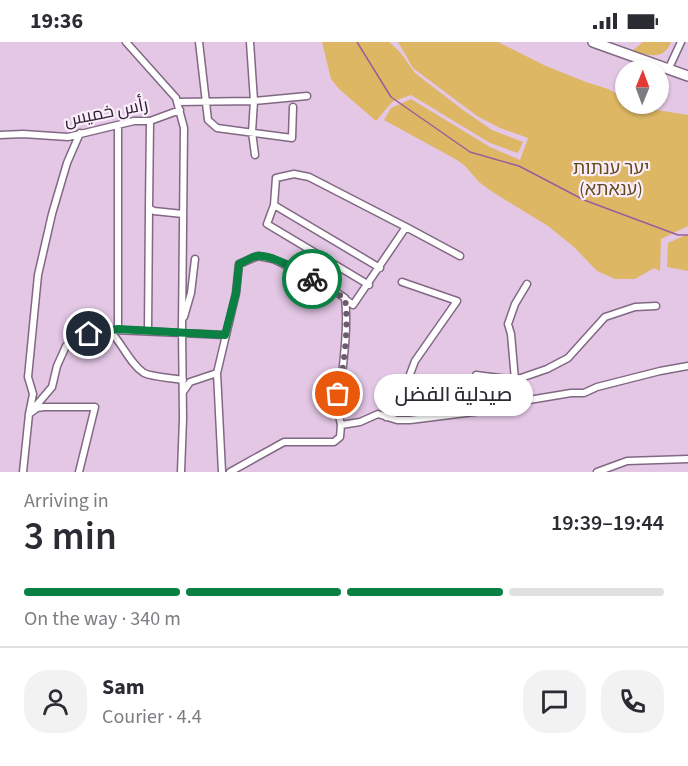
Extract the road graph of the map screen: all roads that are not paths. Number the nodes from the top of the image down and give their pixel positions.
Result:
1 (126, 42) edge
2 (199, 42) edge
3 (250, 42) edge
4 (593, 42) edge
5 (681, 42) edge
6 (641, 60) edge
7 (669, 68) edge
8 (669, 70) edge
9 (688, 76) edge
10 (307, 96) dead end
11 (254, 101) junction
12 (177, 102) junction
13 (207, 102) junction
14 (293, 107) dead end
15 (180, 110) junction
16 (150, 121) junction
17 (118, 126) junction
18 (252, 132) junction
19 (80, 133) junction
20 (0, 135) edge
21 (255, 155) dead end
22 (274, 205) junction
23 (149, 208) junction
24 (183, 214) junction
25 (406, 228) junction
26 (460, 256) dead end
27 (195, 259) dead end
28 (380, 268) junction
29 (402, 282) dead end
30 (527, 284) dead end
31 (369, 285) junction
32 (345, 298) junction
33 (656, 306) dead end
34 (182, 329) junction
35 (114, 330) junction
36 (148, 331) junction
37 (225, 335) junction
38 (688, 366) edge
39 (217, 373) junction
40 (476, 375) dead end
41 (183, 380) junction
42 (515, 380) junction
43 (183, 392) junction
44 (519, 402) junction
45 (29, 414) junction
46 (386, 417) junction
47 (341, 425) junction
48 (688, 459) edge
49 (23, 472) edge
50 (79, 472) edge
51 (181, 472) edge
52 (222, 472) edge
53 (230, 472) edge
54 (597, 472) edge

1 - 12 street
2 - 13 street
3 - 11 street
4 - 6 street
5 - 7 street
8 - 9 street
10 - 11 street
11 - 13 street
11 - 18 street
12 - 13 street
12 - 15 street
13 - 18 street
14 - 18 street
15 - 16 street, رأس خميس
15 - 24 street
16 - 17 street, رأس خميس
16 - 23 street
17 - 19 street, رأس خميس
17 - 35 street
18 - 21 street
19 - 20 street, رأس خميس
19 - 45 street
22 - 25 street
22 - 28 street
22 - 31 street
23 - 24 street
23 - 36 street
24 - 34 street
25 - 26 street
25 - 28 street
27 - 34 street
28 - 31 street
29 - 46 street
30 - 42 street
31 - 32 street
32 - 37 street
32 - 47 street
33 - 42 street
34 - 36 street
34 - 37 street
34 - 41 street
35 - 36 street
35 - 41 street
35 - 45 street
37 - 39 street
38 - 44 street
39 - 43 street
39 - 52 street
40 - 42 street
41 - 43 street
42 - 44 street
43 - 51 street
44 - 46 street
45 - 49 street
45 - 50 street
46 - 47 street
47 - 53 street
48 - 54 street

